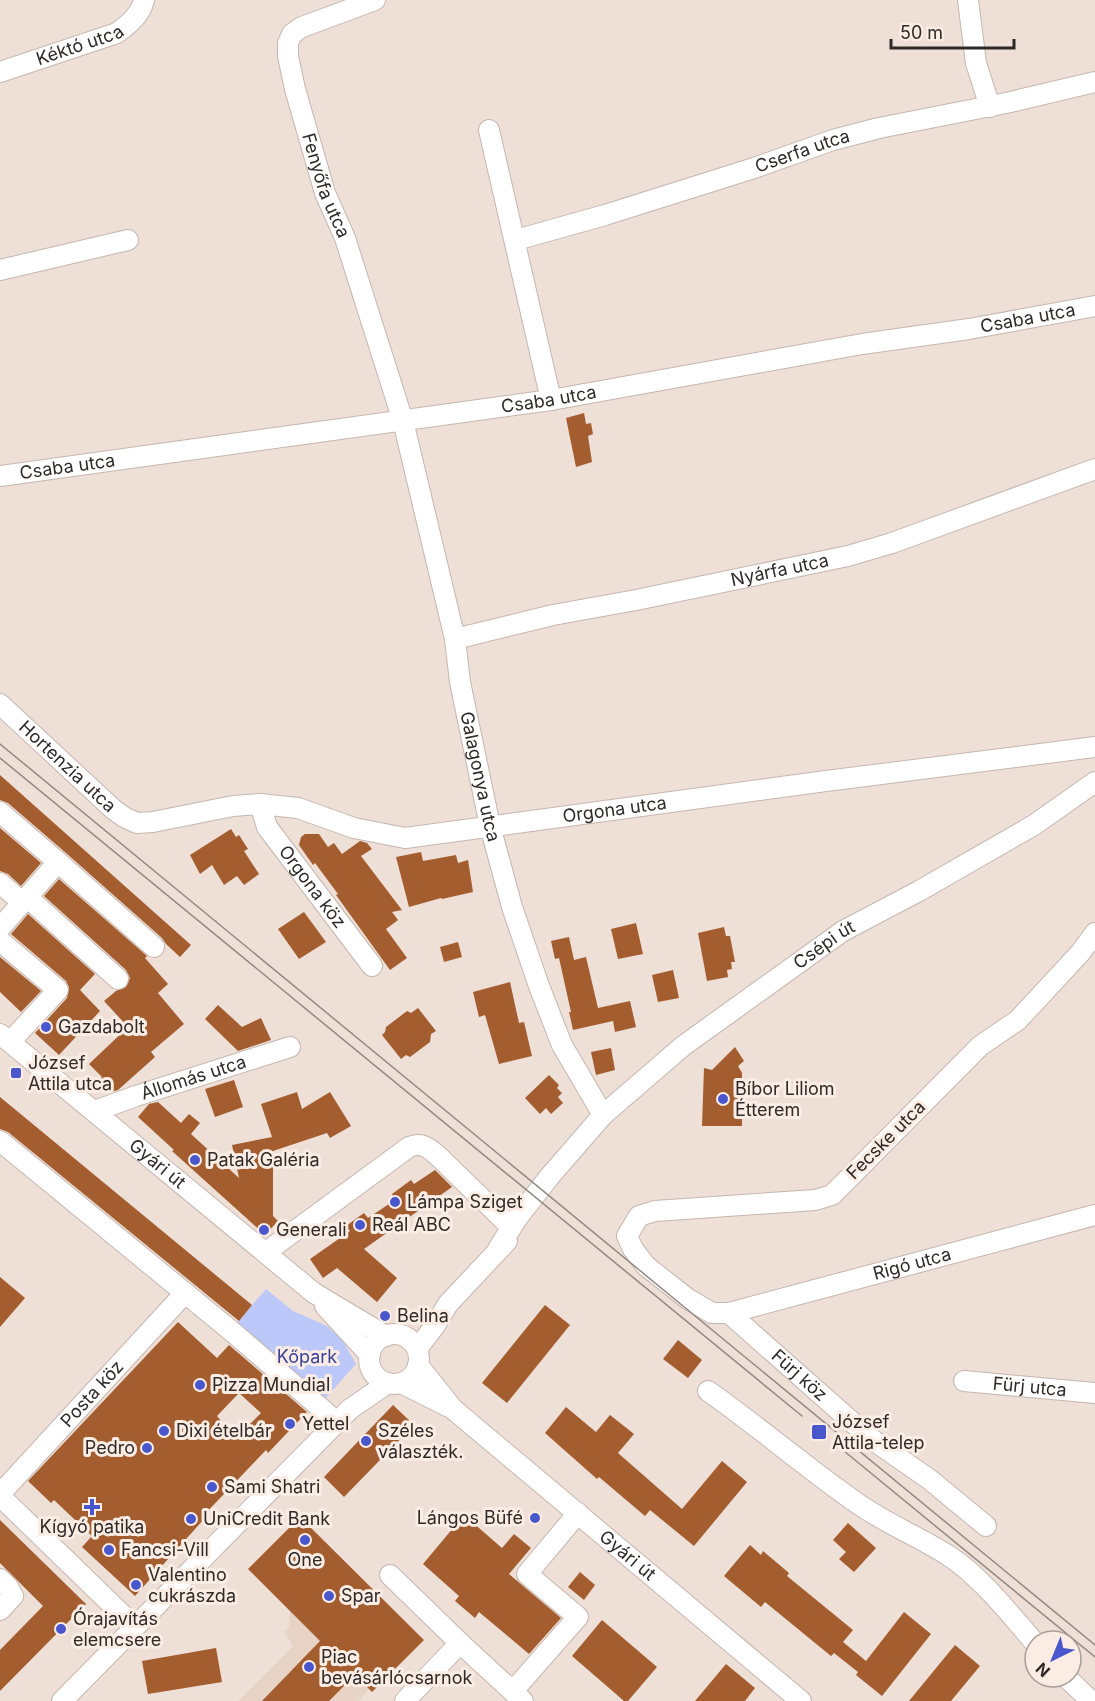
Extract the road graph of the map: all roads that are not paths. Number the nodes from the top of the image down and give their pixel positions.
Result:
1 (144, 0) edge
2 (375, 0) edge
3 (968, 0) edge
4 (0, 72) edge
5 (1095, 82) edge
6 (990, 107) junction
7 (489, 130) dead end
8 (128, 240) dead end
9 (516, 240) junction
10 (0, 270) edge
11 (1095, 306) edge
12 (551, 400) junction
13 (403, 421) junction
14 (1095, 469) edge
15 (0, 476) edge
16 (455, 639) junction
17 (0, 704) edge
18 (1095, 747) edge
19 (1095, 782) edge
20 (260, 804) junction
21 (0, 812) edge
22 (137, 823) joint
23 (490, 826) junction
24 (58, 862) junction
25 (0, 883) edge
26 (25, 900) junction
27 (0, 928) edge
28 (1095, 933) edge
29 (0, 940) edge
30 (154, 947) dead end
31 (372, 966) dead end
32 (118, 979) dead end
33 (5, 1038) edge
34 (290, 1047) dead end
35 (96, 1112) junction
36 (603, 1115) junction
37 (0, 1141) edge
38 (579, 1144) junction
39 (1095, 1215) edge
40 (512, 1227) junction
41 (498, 1250) junction
42 (266, 1252) junction
43 (185, 1293) junction
44 (314, 1293) junction
45 (729, 1313) junction
46 (406, 1346) junction
47 (370, 1361) junction
48 (964, 1381) dead end
49 (394, 1383) junction
50 (708, 1391) dead end
51 (1095, 1393) edge
52 (453, 1409) junction
53 (343, 1415) junction
54 (0, 1495) edge
55 (578, 1513) junction
56 (986, 1526) dead end
57 (390, 1575) dead end
58 (0, 1579) edge
59 (0, 1610) edge
60 (135, 1627) junction
61 (1023, 1629) edge
62 (460, 1643) junction
63 (1078, 1689) edge
64 (518, 1696) edge
65 (72, 1698) edge
66 (405, 1701) edge
67 (801, 1701) edge
68 (1090, 1701) edge

1 - 4 street, Kéktó utca
2 - 13 street, Fenyőfa utca
3 - 6 street
5 - 6 street, Cserfa utca
6 - 9 street, Cserfa utca
7 - 9 street
8 - 10 street
9 - 12 street
11 - 12 street, Csaba utca
12 - 13 street, Csaba utca
13 - 15 street, Csaba utca
13 - 16 street, Galagonya utca
14 - 16 street, Nyárfa utca
16 - 23 street, Galagonya utca
17 - 22 street, Hortenzia utca
18 - 23 street, Orgona utca
19 - 36 street, Csépi út
20 - 22 street, Orgona utca
20 - 23 street, Orgona utca
20 - 31 street, Orgona köz
21 - 24 street
23 - 36 street, Galagonya utca
24 - 26 street
24 - 30 street
25 - 26 street
26 - 27 street
26 - 32 street
28 - 45 street, Fecske utca
29 - 33 street
33 - 35 street, Gyári út
34 - 35 street, Állomás utca
35 - 42 street, Gyári út
36 - 38 street, Csépi út
37 - 43 street
38 - 40 street, Csépi út
38 - 41 street, Csépi út
39 - 45 street, Rigó utca
40 - 41 street, Csépi út
40 - 42 street
41 - 46 street, Csépi út
42 - 44 street, Gyári út
43 - 53 street
43 - 54 street, Posta köz
44 - 46 street, Gyári út
44 - 47 street, Gyári út
45 - 56 street, Fürj köz
46 - 47 street
46 - 49 street
46 - 52 street, Gyári út
47 - 49 street
47 - 53 street
48 - 51 street, Fürj utca
49 - 52 street, Gyári út
49 - 53 street
50 - 61 street
52 - 55 street, Gyári út
53 - 60 street
54 - 60 street
55 - 64 street
55 - 67 street, Gyári út
57 - 62 street
58 - 59 street
60 - 65 street
62 - 64 street
62 - 66 street
63 - 68 street

